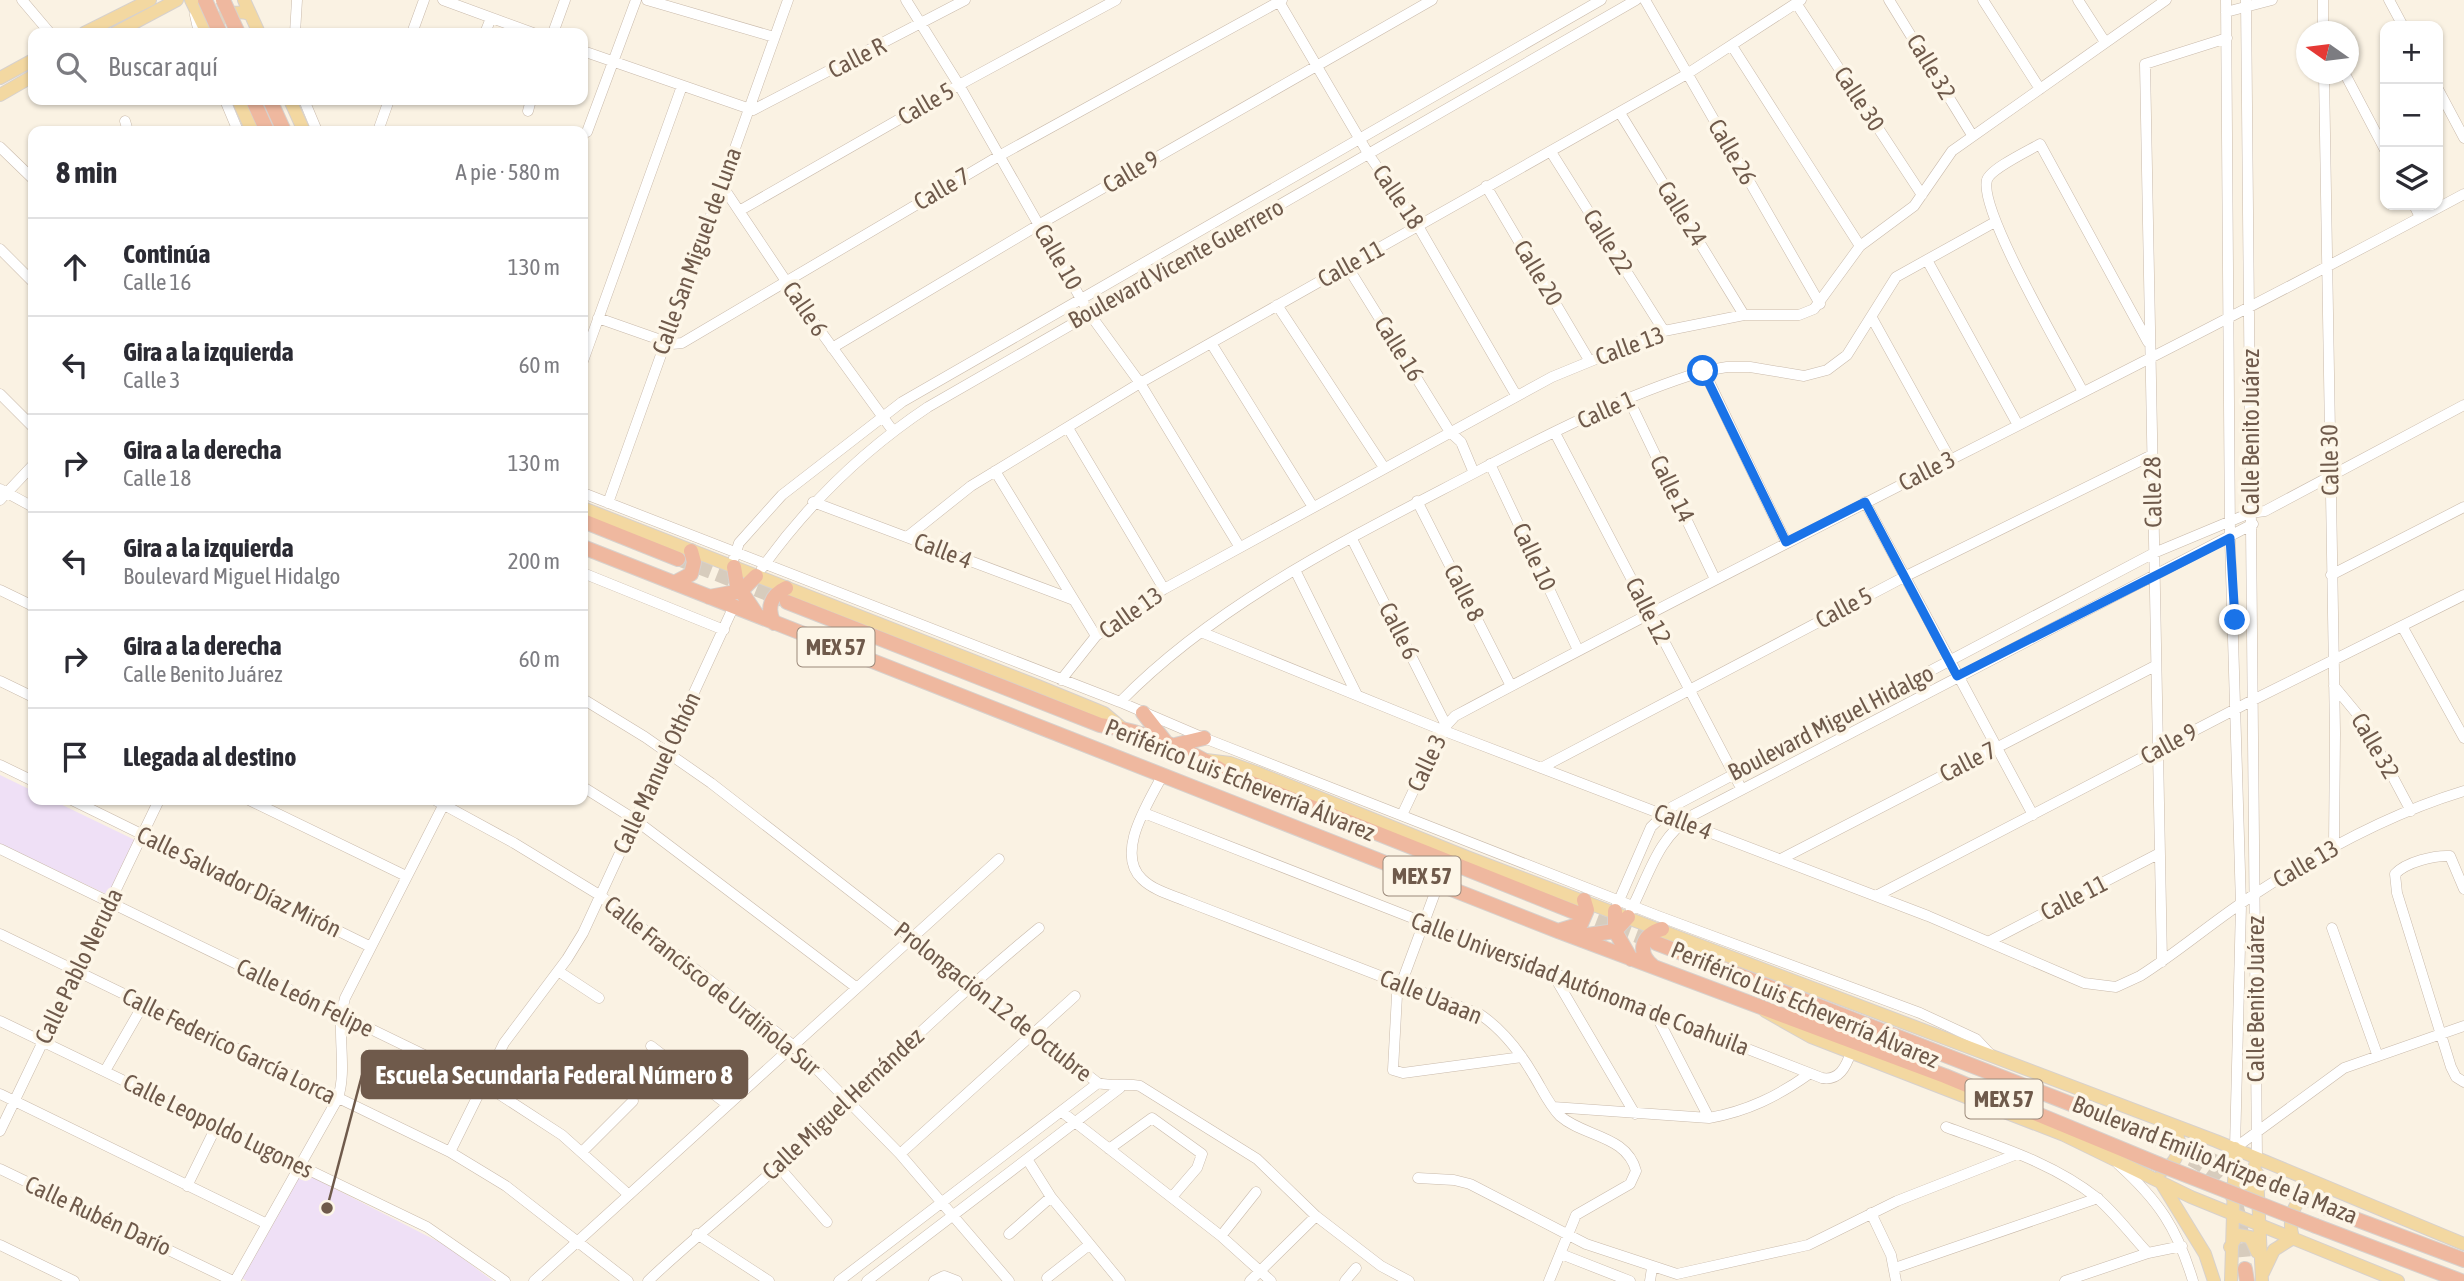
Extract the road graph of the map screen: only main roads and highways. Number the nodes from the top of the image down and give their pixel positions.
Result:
1 (177, 0) edge
2 (223, 0) edge
3 (244, 0) edge
4 (147, 1) edge
5 (197, 3) edge
6 (250, 14) junction
7 (94, 28) edge
8 (125, 28) edge
9 (207, 28) edge
10 (213, 28) edge
11 (216, 28) edge
12 (236, 28) edge
13 (257, 28) edge
14 (28, 63) edge
15 (0, 78) edge
16 (28, 79) edge
17 (0, 95) edge
18 (240, 105) edge
19 (255, 105) edge
20 (272, 105) edge
21 (292, 105) edge
22 (250, 126) edge
23 (265, 126) edge
24 (282, 126) edge
25 (302, 126) edge
26 (588, 510) edge
27 (588, 523) edge
28 (588, 549) edge
29 (685, 555) junction
30 (734, 560) junction
31 (760, 570) junction
32 (674, 583) junction
33 (741, 591) junction
34 (787, 595) junction
35 (708, 597) junction
36 (759, 617) junction
37 (774, 624) junction
38 (1143, 713) road end
39 (1204, 738) road end
40 (1169, 746) junction
41 (1581, 906) junction
42 (1624, 909) junction
43 (1615, 931) junction
44 (1564, 933) junction
45 (1659, 936) junction
46 (1632, 960) junction
47 (1653, 966) junction
48 (1756, 1004) junction
49 (2164, 1121) junction
50 (2169, 1145) tunnel mouth
51 (2235, 1149) junction
52 (2257, 1158) junction
53 (2144, 1172) junction
54 (2160, 1181) junction
55 (2318, 1185) junction
56 (2232, 1197) junction
57 (2326, 1208) tunnel mouth
58 (2231, 1212) junction
59 (2257, 1224) junction
60 (2293, 1238) junction
61 (2464, 1244) edge
62 (2230, 1247) junction
63 (2464, 1260) edge
64 (2261, 1278) edge
65 (2214, 1281) edge
66 (2231, 1281) edge
67 (2398, 1281) edge
68 (2461, 1281) edge

1 - 8 main road
2 - 12 highway, bridge
3 - 6 main road
4 - 7 main road
5 - 9 main road
5 - 11 highway, bridge
6 - 10 main road
6 - 13 main road
14 - 15 main road
16 - 17 main road
18 - 22 main road
19 - 23 highway
20 - 24 highway
21 - 25 main road
26 - 29 main road, Periférico Luis Echeverría Álvarez
27 - 29 highway, Periférico Luis Echeverría Álvarez
28 - 32 highway, Periférico Luis Echeverría Álvarez / MEX 57
29 - 30 main road, Periférico Luis Echeverría Álvarez
29 - 32 highway
30 - 31 main road, Periférico Luis Echeverría Álvarez
30 - 33 highway
31 - 33 highway
31 - 34 main road, Periférico Luis Echeverría Álvarez
32 - 35 highway, Periférico Luis Echeverría Álvarez / MEX 57
33 - 35 highway
33 - 36 highway
34 - 37 highway
34 - 40 highway, Periférico Luis Echeverría Álvarez / MEX 57
35 - 36 highway, Periférico Luis Echeverría Álvarez / MEX 57
36 - 37 highway, Periférico Luis Echeverría Álvarez / MEX 57
37 - 44 highway, Periférico Luis Echeverría Álvarez / MEX 57
38 - 40 highway
39 - 40 highway
40 - 41 highway, Periférico Luis Echeverría Álvarez / MEX 57
41 - 42 main road, Periférico Luis Echeverría Álvarez
41 - 44 highway
42 - 43 highway
42 - 45 main road, Periférico Luis Echeverría Álvarez
43 - 44 highway
43 - 46 highway
44 - 46 highway, Periférico Luis Echeverría Álvarez / MEX 57
45 - 47 highway
45 - 49 main road, Periférico Luis Echeverría Álvarez
45 - 50 highway, Boulevard Emilio Arizpe de la Maza / MEX 57
46 - 47 highway, Periférico Luis Echeverría Álvarez / MEX 57
47 - 48 highway, Periférico Luis Echeverría Álvarez / MEX 57
48 - 53 main road, Periférico Luis Echeverría Álvarez
48 - 68 highway, Boulevard Emilio Arizpe de la Maza / MEX 57, bridge
49 - 51 main road, Periférico Luis Echeverría Álvarez
49 - 53 main road
51 - 52 main road, Periférico Luis Echeverría Álvarez
51 - 56 main road
52 - 55 main road, Periférico Luis Echeverría Álvarez
52 - 56 main road
52 - 59 main road
53 - 54 main road, Periférico Luis Echeverría Álvarez
53 - 56 main road
54 - 58 main road, Periférico Luis Echeverría Álvarez
54 - 65 main road
55 - 60 main road
55 - 61 main road, Boulevard Emilio Arizpe de la Maza
56 - 58 main road
57 - 63 highway, Boulevard Emilio Arizpe de la Maza
58 - 59 main road, Periférico Luis Echeverría Álvarez
58 - 62 main road
59 - 60 main road, Periférico Luis Echeverría Álvarez
59 - 64 main road
60 - 64 main road
60 - 67 main road, Boulevard Emilio Arizpe de la Maza
62 - 64 main road
62 - 66 main road

